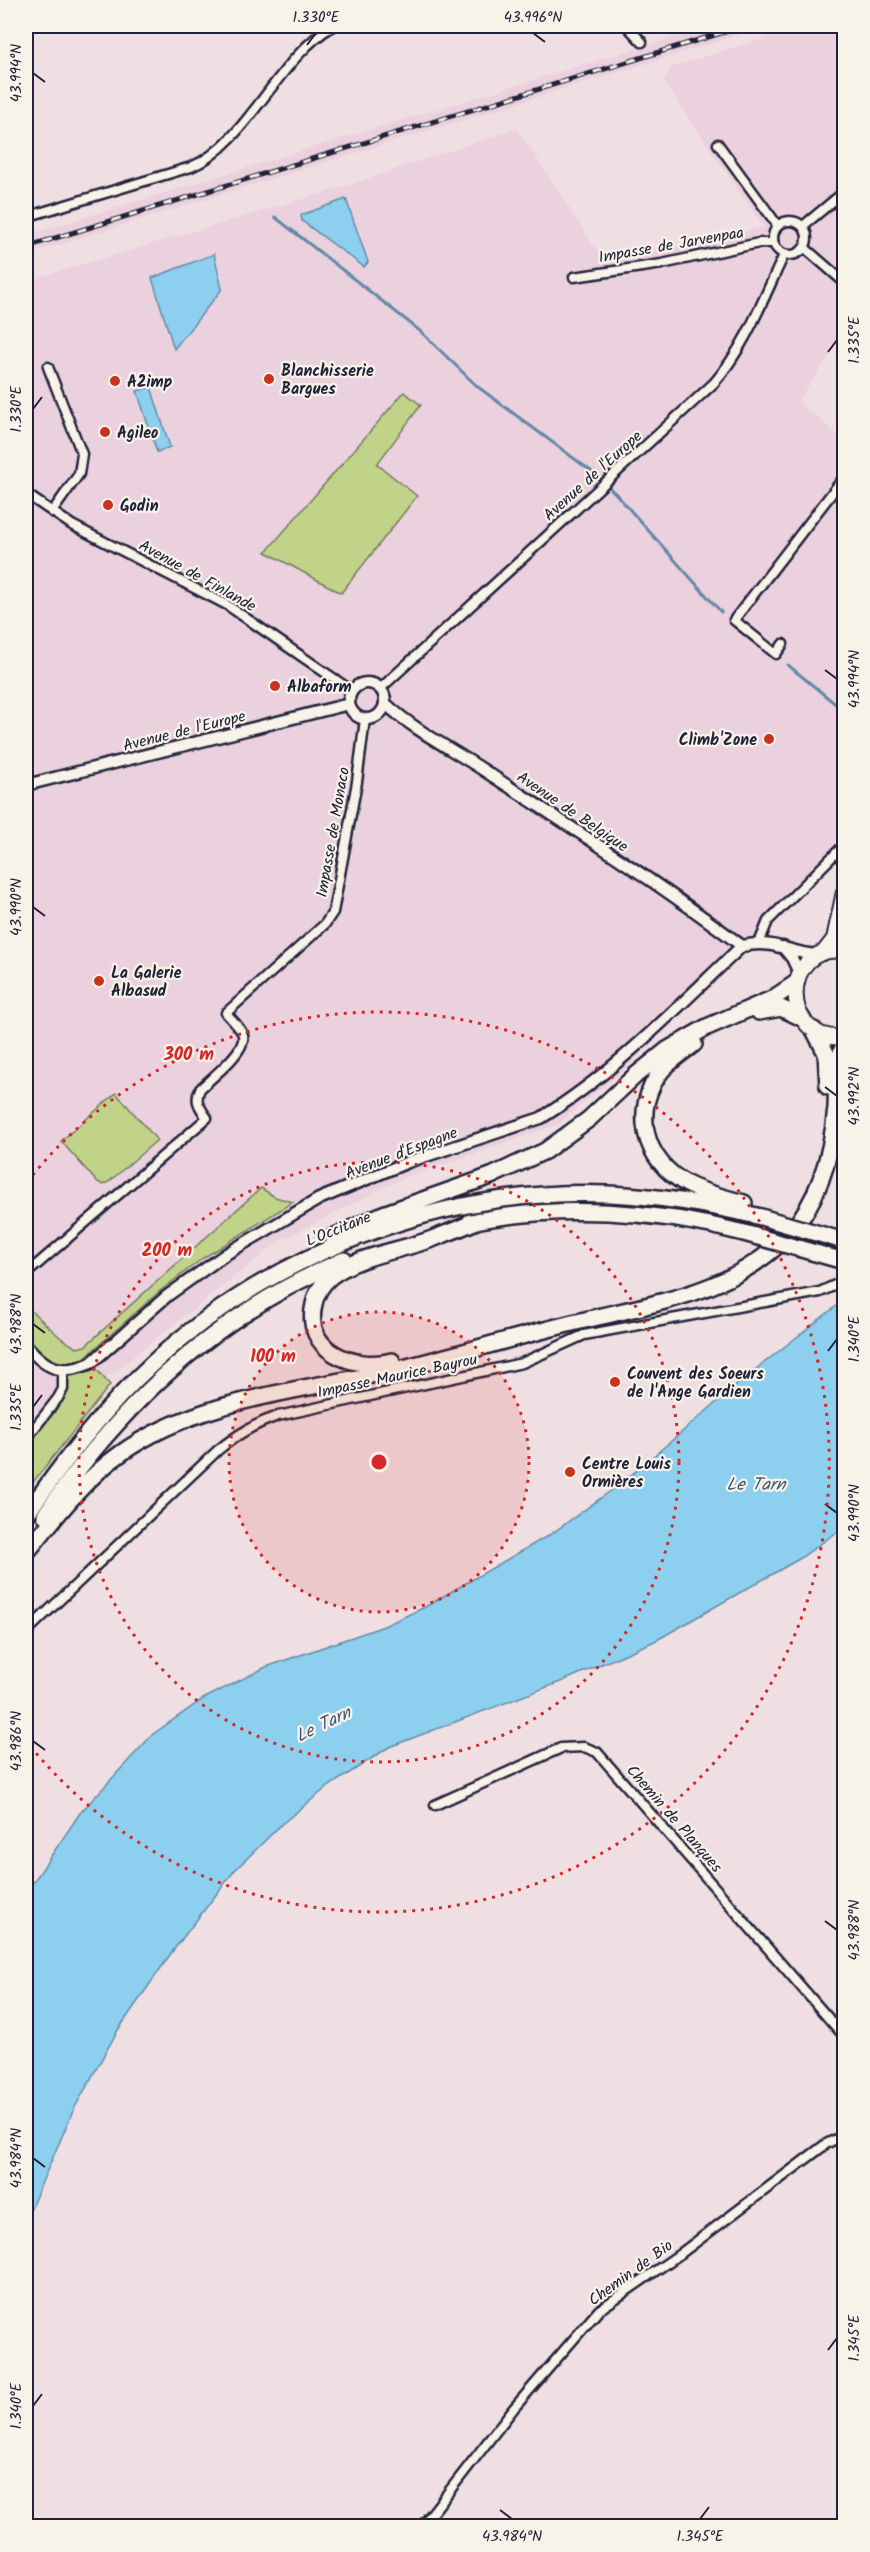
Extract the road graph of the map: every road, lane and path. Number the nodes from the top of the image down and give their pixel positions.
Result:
1 (333, 26) edge
2 (627, 26) edge
3 (642, 42) dead end
4 (717, 144) dead end
5 (844, 192) edge
6 (26, 217) edge
7 (778, 226) junction
8 (803, 226) junction
9 (774, 243) junction
10 (805, 248) junction
11 (784, 255) junction
12 (574, 277) dead end
13 (844, 282) edge
14 (48, 367) dead end
15 (842, 480) dead end
16 (26, 495) edge
17 (52, 512) junction
18 (783, 644) dead end
19 (381, 688) junction
20 (352, 691) junction
21 (350, 704) junction
22 (386, 704) junction
23 (365, 719) junction
24 (26, 785) edge
25 (844, 845) edge
26 (844, 892) edge
27 (759, 942) junction
28 (742, 946) junction
29 (783, 947) junction
30 (844, 951) edge
31 (820, 954) junction
32 (798, 978) junction
33 (802, 1018) junction
34 (814, 1030) junction
35 (844, 1036) edge
36 (844, 1046) edge
37 (764, 1213) junction
38 (479, 1220) junction
39 (844, 1240) edge
40 (844, 1261) edge
41 (26, 1274) edge
42 (844, 1281) edge
43 (249, 1291) junction
44 (26, 1345) edge
45 (63, 1370) junction
46 (26, 1439) edge
47 (26, 1515) edge
48 (26, 1544) edge
49 (26, 1553) edge
50 (26, 1632) edge
51 (435, 1805) dead end
52 (844, 2036) edge
53 (844, 2135) edge
54 (422, 2526) edge

1 - 6 street
2 - 3 street
4 - 7 street
5 - 8 street
7 - 8 street
7 - 9 street
8 - 10 street
9 - 11 street
9 - 12 street, Impasse de Jarvenpaa
10 - 11 street
10 - 13 street
11 - 19 street, Avenue de l'Europe
14 - 17 street
15 - 18 street
16 - 17 street, Avenue de Finlande
17 - 20 street, Avenue de Finlande
19 - 20 street
19 - 22 street
20 - 21 street
21 - 23 street
21 - 24 street, Avenue de l'Europe
22 - 23 street
22 - 28 street, Avenue de Belgique
23 - 41 street, Impasse de Monaco
25 - 27 street
26 - 31 main road
27 - 28 street, Avenue d'Espagne
27 - 29 street, Avenue d'Espagne
28 - 45 street, Avenue d'Espagne
29 - 31 street, Avenue d'Espagne
29 - 32 street
30 - 31 main road
31 - 32 main road
32 - 33 main road
32 - 43 highway
33 - 34 main road
33 - 37 highway
34 - 35 main road
34 - 38 highway
36 - 49 highway
37 - 39 highway, bridge
37 - 43 highway, L'Occitane
38 - 40 highway, L'Occitane, bridge
38 - 48 highway, L'Occitane
42 - 50 street, Impasse Maurice Bayrou
43 - 47 highway, L'Occitane
44 - 45 street
45 - 46 street
51 - 52 street, Chemin de Planques
53 - 54 street, Chemin de Bio

